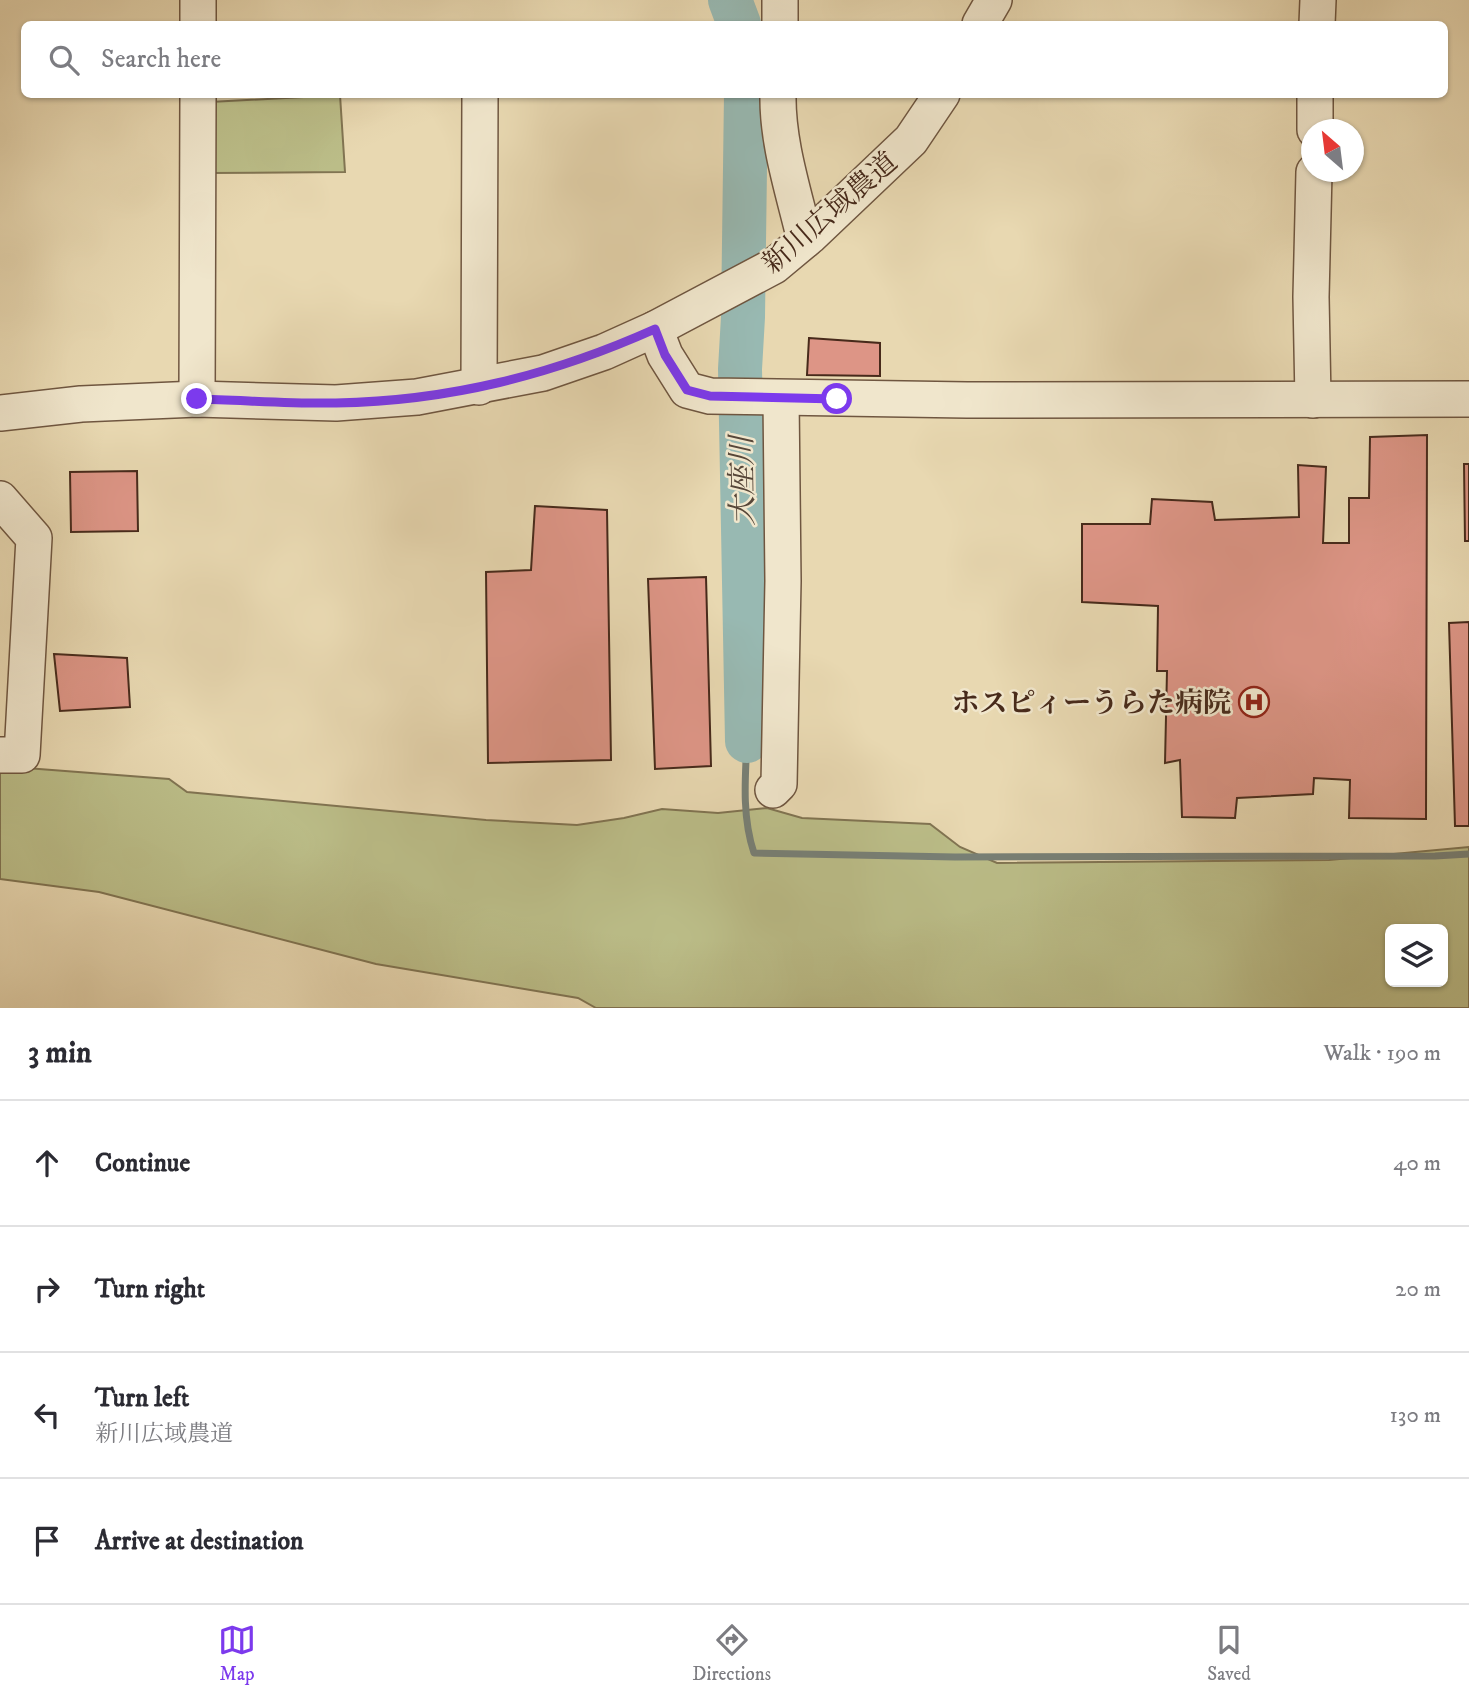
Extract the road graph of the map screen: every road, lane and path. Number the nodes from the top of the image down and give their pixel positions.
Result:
1 (198, 0) edge
2 (780, 0) edge
3 (994, 0) edge
4 (1318, 0) edge
5 (198, 21) edge
6 (780, 21) edge
7 (982, 21) edge
8 (1317, 21) edge
9 (198, 98) edge
10 (480, 98) edge
11 (778, 98) edge
12 (939, 98) edge
13 (1315, 98) edge
14 (1315, 119) edge
15 (1314, 182) edge
16 (805, 240) junction
17 (655, 329) junction
18 (479, 387) junction
19 (776, 397) junction
20 (197, 399) junction
21 (1469, 399) edge
22 (1313, 400) junction
23 (0, 412) edge
24 (0, 499) edge
25 (0, 755) edge
26 (773, 790) dead end

1 - 5 street
2 - 6 street
3 - 7 street
4 - 8 street
9 - 20 street
10 - 18 street
11 - 16 street
12 - 16 street, 新川広域農道
13 - 14 street
15 - 22 street
16 - 17 street, 新川広域農道
17 - 18 street, 新川広域農道
17 - 19 street
18 - 20 street, 新川広域農道
19 - 22 street
19 - 26 street
20 - 23 street, 新川広域農道
21 - 22 street
24 - 25 street

